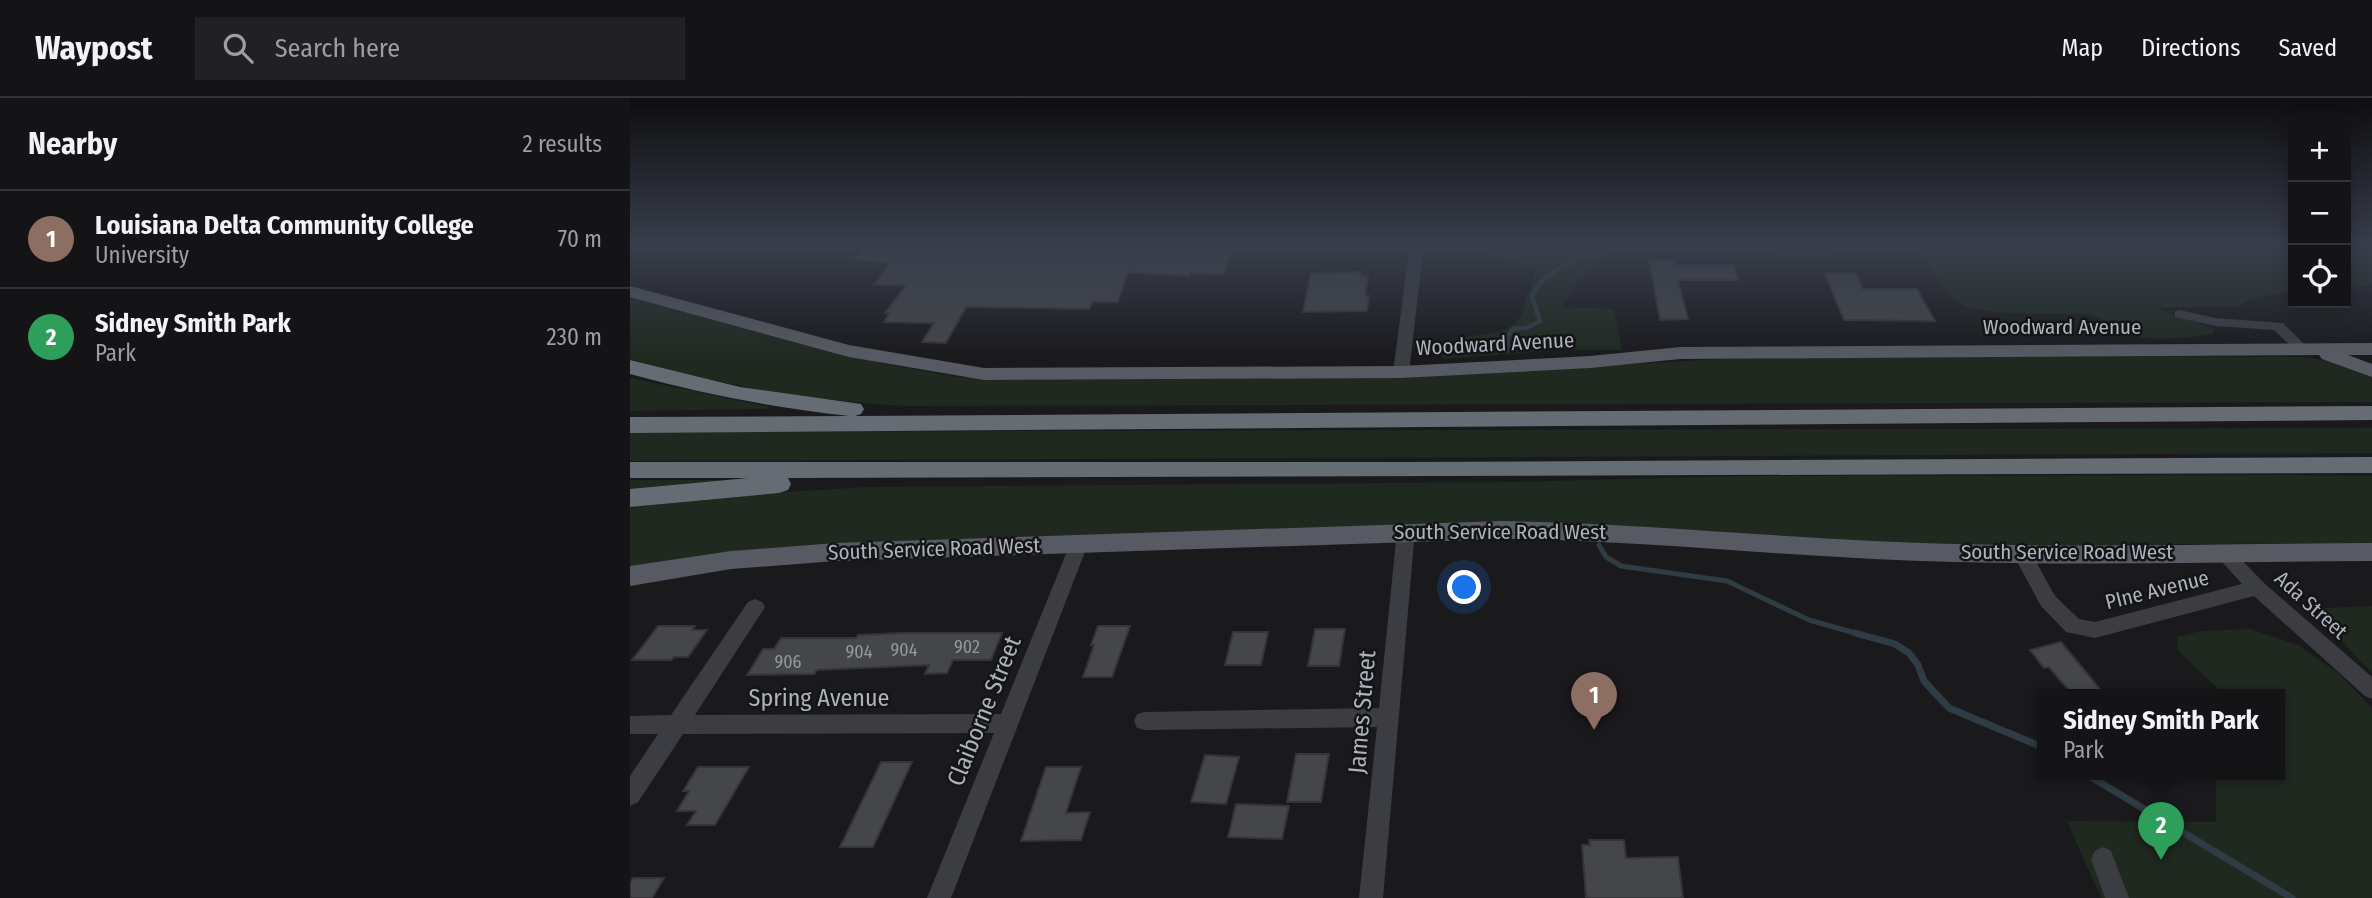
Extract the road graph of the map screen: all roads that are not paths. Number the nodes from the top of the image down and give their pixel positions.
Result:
1 (1412, 282) edge
2 (630, 291) edge
3 (2180, 314) dead end
4 (2302, 349) junction
5 (2369, 352) edge
6 (630, 367) edge
7 (2372, 371) edge
8 (1401, 372) junction
9 (2372, 413) edge
10 (1060, 422) junction
11 (630, 425) edge
12 (2372, 465) edge
13 (969, 469) junction
14 (630, 470) edge
15 (630, 498) edge
16 (1406, 531) junction
17 (1079, 544) junction
18 (2221, 552) junction
19 (2372, 552) edge
20 (2022, 554) junction
21 (630, 576) edge
22 (2257, 588) junction
23 (755, 607) dead end
24 (2372, 690) edge
25 (1388, 717) junction
26 (1145, 721) dead end
27 (1007, 723) junction
28 (630, 725) edge
29 (676, 725) junction
30 (630, 795) edge
31 (2104, 859) dead end
32 (939, 898) edge
33 (1371, 898) edge
34 (2117, 898) edge

1 - 8 street
2 - 8 main road, Woodward Avenue
3 - 4 street
4 - 5 main road, Woodward Avenue
4 - 7 main road
4 - 8 main road, Woodward Avenue
6 - 10 highway
9 - 10 highway
10 - 11 highway
12 - 13 highway
13 - 14 highway
13 - 15 highway
16 - 17 main road, South Service Road West
16 - 20 main road, South Service Road West
16 - 25 street, James Street
17 - 21 main road, South Service Road West
17 - 27 street, Claiborne Street
18 - 19 main road, South Service Road West
18 - 20 main road, South Service Road West
18 - 22 street, Ada Street
20 - 22 street, PIne Avenue
22 - 24 street, Ada Street
23 - 29 street
25 - 26 street
25 - 33 street, James Street
27 - 29 street, Spring Avenue
27 - 32 street, Claiborne Street
28 - 29 street, Spring Avenue
29 - 30 street
31 - 34 street

